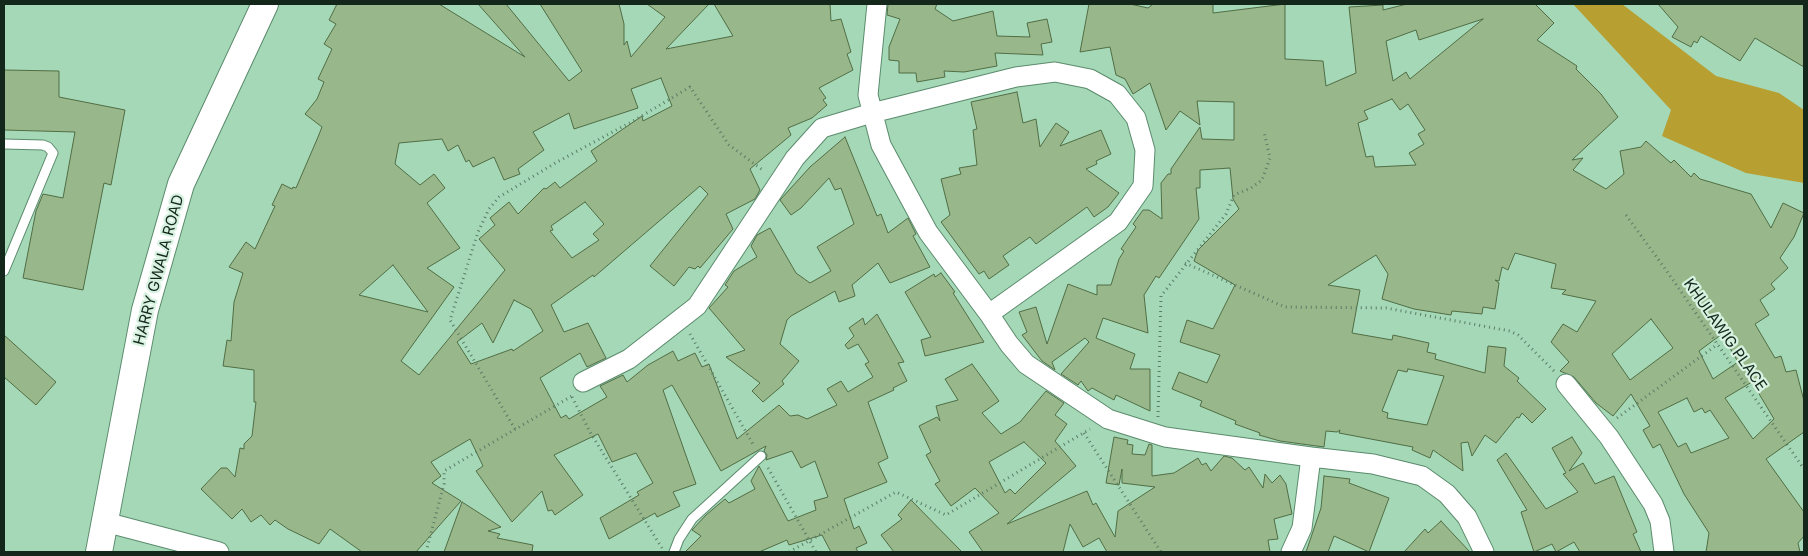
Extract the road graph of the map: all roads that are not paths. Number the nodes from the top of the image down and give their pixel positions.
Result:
1 (265, 4) edge
2 (877, 4) edge
3 (872, 112) junction
4 (4, 144) edge
5 (4, 271) edge
6 (990, 314) junction
7 (1566, 384) road end
8 (577, 389) road end
9 (761, 456) road end
10 (1311, 457) junction
11 (105, 522) junction
12 (99, 552) edge
13 (220, 552) edge
14 (674, 552) edge
15 (1291, 552) edge
16 (1484, 552) edge
17 (1664, 552) edge

1 - 11 main road, HARRY GWALA ROAD
2 - 3 street
3 - 6 street
3 - 6 street
3 - 8 street
4 - 5 lane
6 - 10 street
7 - 17 street
9 - 14 lane
10 - 15 street
10 - 16 street
11 - 12 main road, HARRY GWALA ROAD
11 - 13 street

